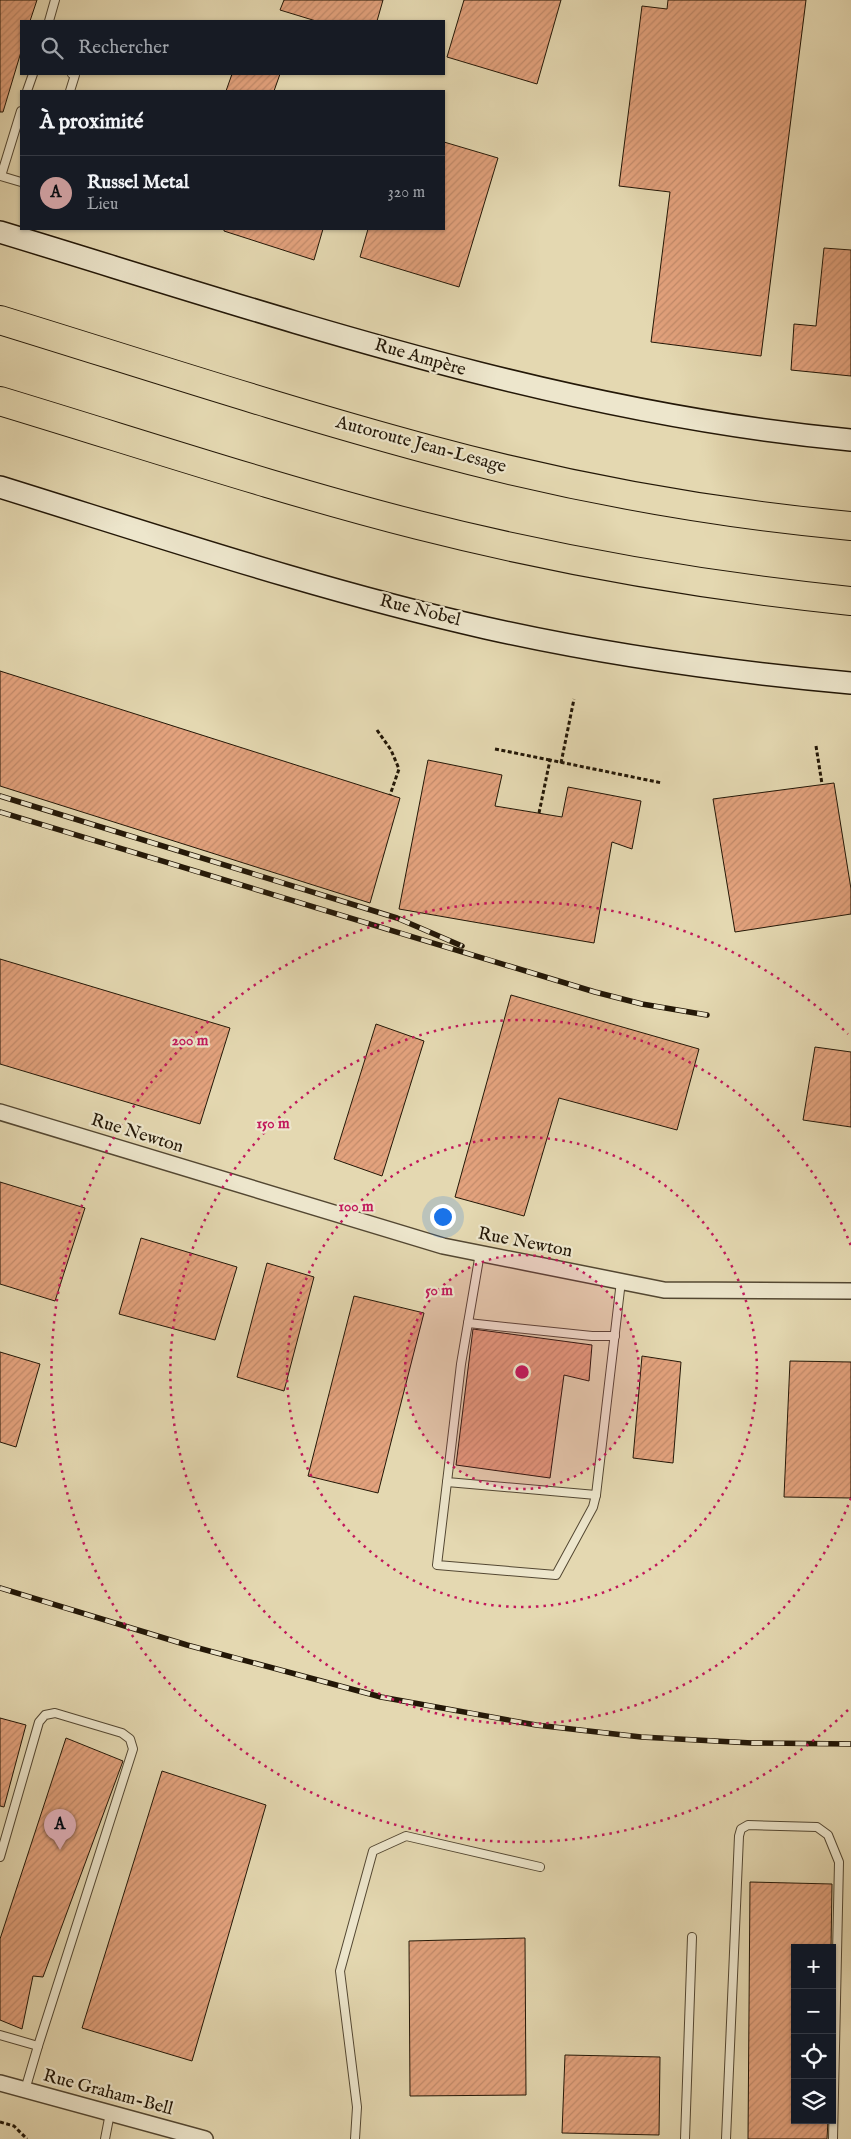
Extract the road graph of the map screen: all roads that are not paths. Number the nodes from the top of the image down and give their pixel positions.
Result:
1 (55, 0) edge
2 (49, 20) edge
3 (33, 75) edge
4 (75, 75) edge
5 (27, 90) edge
6 (70, 90) edge
7 (20, 114) edge
8 (20, 182) edge
9 (0, 232) edge
10 (28, 234) edge
11 (0, 320) edge
12 (0, 401) edge
13 (851, 440) edge
14 (0, 488) edge
15 (851, 526) edge
16 (851, 600) edge
17 (851, 684) edge
18 (0, 1112) edge
19 (480, 1253) junction
20 (622, 1281) junction
21 (851, 1291) edge
22 (468, 1323) junction
23 (615, 1336) junction
24 (447, 1482) junction
25 (596, 1495) junction
26 (0, 1857) edge
27 (540, 1867) dead end
28 (692, 1937) dead end
29 (0, 2035) edge
30 (38, 2046) junction
31 (0, 2083) edge
32 (26, 2090) junction
33 (110, 2113) junction
34 (105, 2139) edge
35 (205, 2139) edge
36 (355, 2139) edge
37 (685, 2139) edge
38 (726, 2139) edge
39 (834, 2139) edge

1 - 2 lane
3 - 5 lane
4 - 6 lane
7 - 8 lane
9 - 10 street, Rue Ampère
10 - 13 street, Rue Ampère
11 - 15 highway, Autoroute Jean-Lesage
12 - 16 highway
14 - 17 street, Rue Nobel
18 - 19 street, Rue Newton
19 - 20 street, Rue Newton
19 - 22 lane
20 - 21 street, Rue Newton
20 - 23 lane
22 - 23 lane
22 - 24 lane
23 - 25 lane
24 - 25 lane
24 - 25 lane
26 - 30 lane
27 - 36 lane
28 - 37 lane
29 - 30 lane
30 - 32 lane
31 - 32 street, Rue Graham-Bell
32 - 33 street, Rue Graham-Bell
33 - 34 lane
33 - 35 street, Rue Graham-Bell
38 - 39 lane

